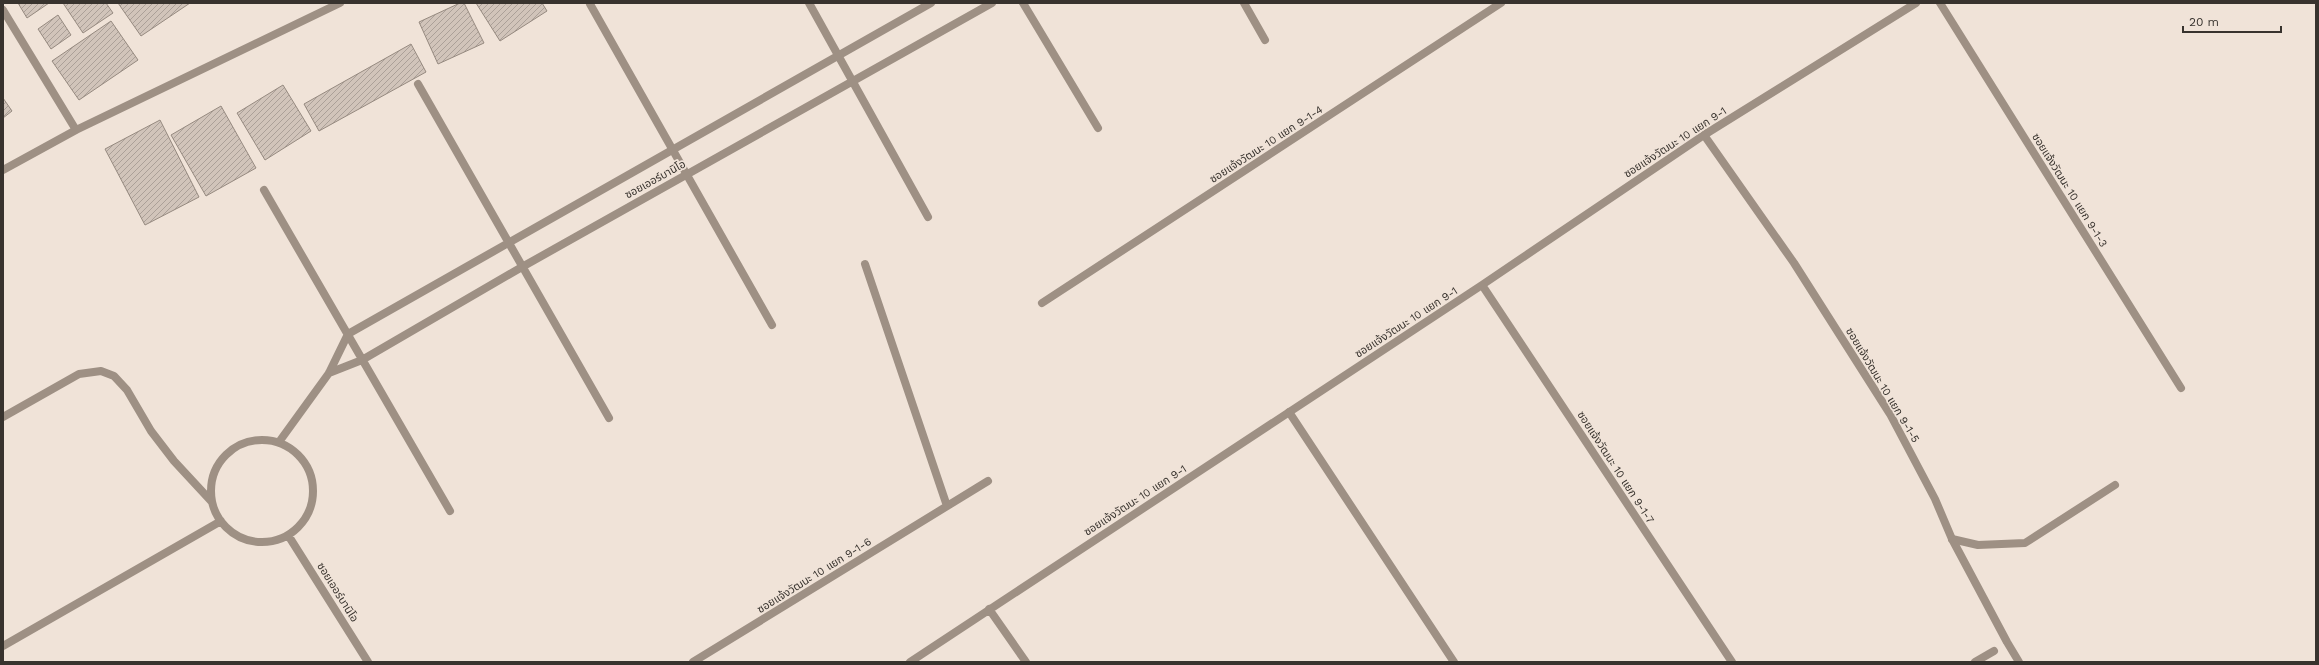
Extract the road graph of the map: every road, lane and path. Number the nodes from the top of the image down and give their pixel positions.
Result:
1 (340, 3) edge
2 (809, 3) edge
3 (931, 3) edge
4 (992, 3) edge
5 (1023, 3) edge
6 (1244, 3) edge
7 (1501, 3) edge
8 (1916, 3) edge
9 (1940, 3) edge
10 (590, 4) dead end
11 (3, 10) edge
12 (1265, 40) dead end
13 (839, 55) junction
14 (852, 80) junction
15 (418, 84) dead end
16 (1098, 128) dead end
17 (76, 130) junction
18 (1704, 134) junction
19 (674, 149) junction
20 (3, 170) edge
21 (687, 174) junction
22 (264, 190) dead end
23 (928, 216) dead end
24 (509, 241) junction
25 (865, 264) dead end
26 (522, 267) junction
27 (1482, 285) junction
28 (1042, 303) dead end
29 (772, 325) dead end
30 (348, 334) junction
31 (362, 360) junction
32 (328, 373) junction
33 (2181, 388) dead end
34 (1289, 412) junction
35 (3, 417) edge
36 (609, 418) dead end
37 (279, 442) junction
38 (988, 481) dead end
39 (2115, 485) dead end
40 (212, 502) junction
41 (947, 506) junction
42 (450, 511) dead end
43 (221, 521) junction
44 (288, 535) junction
45 (1952, 539) junction
46 (989, 609) junction
47 (3, 646) edge
48 (1994, 651) dead end
49 (368, 662) edge
50 (693, 662) edge
51 (910, 662) edge
52 (1026, 662) edge
53 (1454, 662) edge
54 (1732, 662) edge
55 (1975, 662) edge
56 (2020, 662) edge

1 - 17 street
2 - 13 street
3 - 13 street, ซอยเออร์บานิโอ
4 - 14 street, ซอยเออร์บานิโอ
5 - 16 street
6 - 12 street
7 - 28 street, ซอยแจ้งวัฒนะ 10 แยก 9-1-4
8 - 18 street, ซอยแจ้งวัฒนะ 10 แยก 9-1
9 - 33 street, ซอยแจ้งวัฒนะ 10 แยก 9-1-3
10 - 19 street
11 - 17 street
13 - 14 street
13 - 19 street, ซอยเออร์บานิโอ
14 - 21 street, ซอยเออร์บานิโอ
14 - 23 street
15 - 24 street
17 - 20 street
18 - 27 street, ซอยแจ้งวัฒนะ 10 แยก 9-1
18 - 45 street, ซอยแจ้งวัฒนะ 10 แยก 9-1-5
19 - 21 street
19 - 24 street, ซอยเออร์บานิโอ
21 - 26 street, ซอยเออร์บานิโอ
21 - 29 street
22 - 30 street
24 - 26 street
24 - 30 street, ซอยเออร์บานิโอ
25 - 41 street
26 - 31 street, ซอยเออร์บานิโอ
26 - 36 street
27 - 34 street, ซอยแจ้งวัฒนะ 10 แยก 9-1
27 - 54 street, ซอยแจ้งวัฒนะ 10 แยก 9-1-7
30 - 31 street
30 - 32 street
31 - 32 street, ซอยเออร์บานิโอ
31 - 42 street
32 - 37 street
34 - 46 street, ซอยแจ้งวัฒนะ 10 แยก 9-1
34 - 53 street
35 - 40 street
37 - 40 street
37 - 44 street
38 - 41 street, ซอยแจ้งวัฒนะ 10 แยก 9-1-6
39 - 45 street
40 - 43 street
41 - 50 street, ซอยแจ้งวัฒนะ 10 แยก 9-1-6
43 - 44 street
43 - 47 street
44 - 49 street, ซอยเออร์บานิโอ
45 - 56 street, ซอยแจ้งวัฒนะ 10 แยก 9-1-5
46 - 51 street, ซอยแจ้งวัฒนะ 10 แยก 9-1
46 - 52 street
48 - 55 street

